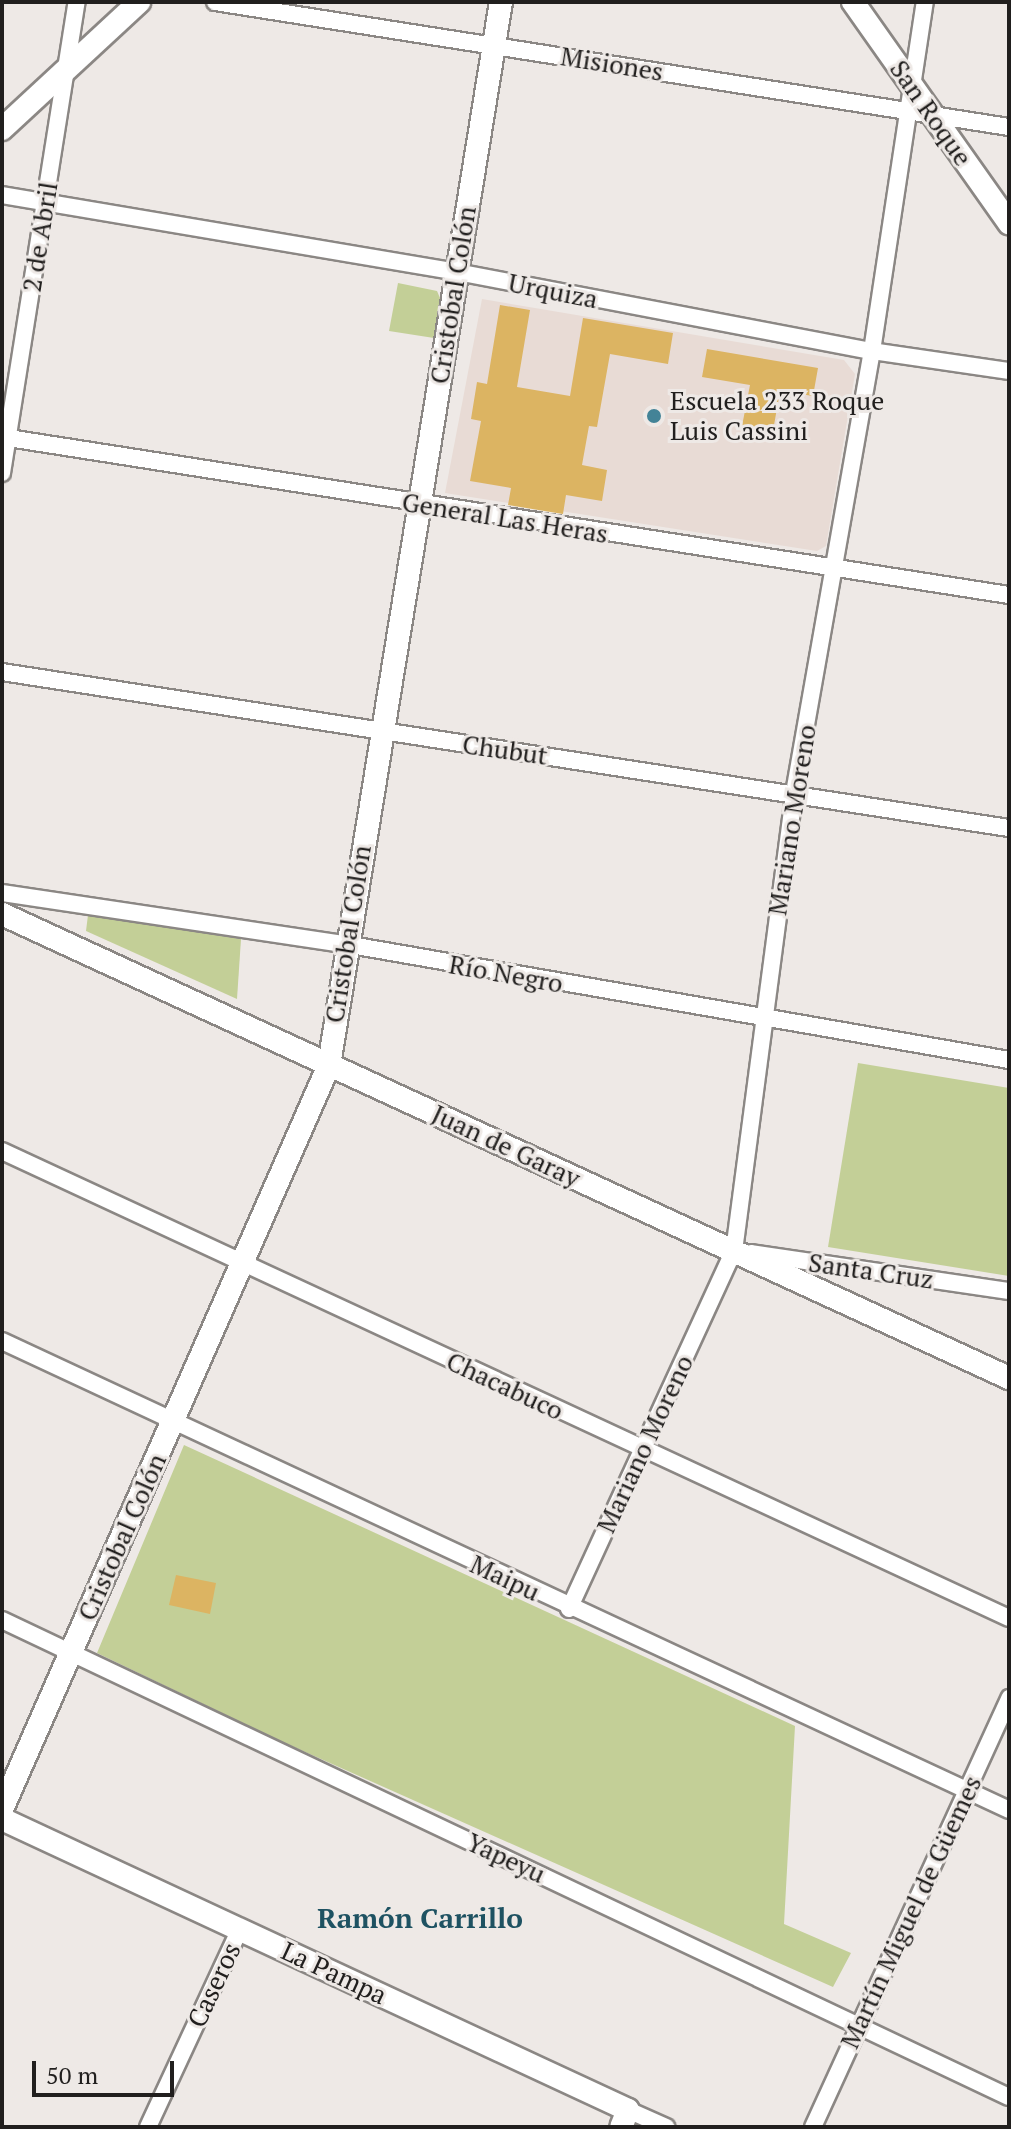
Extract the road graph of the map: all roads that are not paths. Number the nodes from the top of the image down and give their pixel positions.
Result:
1 (77, 2) edge
2 (139, 2) edge
3 (215, 2) edge
4 (501, 2) edge
5 (853, 2) edge
6 (925, 2) edge
7 (493, 46) junction
8 (66, 72) junction
9 (910, 83) junction
10 (910, 111) junction
11 (933, 115) junction
12 (1009, 127) edge
13 (2, 129) edge
14 (2, 195) edge
15 (45, 203) junction
16 (1009, 223) edge
17 (457, 272) junction
18 (872, 351) junction
19 (1009, 371) edge
20 (5, 438) edge
21 (2, 473) edge
22 (417, 505) junction
23 (835, 567) junction
24 (1009, 595) edge
25 (2, 672) edge
26 (380, 732) junction
27 (794, 793) junction
28 (1009, 828) edge
29 (2, 893) edge
30 (2, 914) edge
31 (345, 944) junction
32 (761, 1020) junction
33 (1009, 1060) edge
34 (329, 1065) junction
35 (2, 1151) edge
36 (734, 1251) junction
37 (242, 1264) junction
38 (1009, 1291) edge
39 (2, 1341) edge
40 (1009, 1378) edge
41 (173, 1421) junction
42 (642, 1449) junction
43 (569, 1609) junction
44 (1009, 1618) edge
45 (2, 1620) edge
46 (71, 1652) junction
47 (1009, 1698) edge
48 (967, 1790) junction
49 (2, 1809) edge
50 (1009, 1810) edge
51 (2, 1819) edge
52 (240, 1929) junction
53 (859, 2026) junction
54 (1009, 2097) edge
55 (624, 2118) edge
56 (148, 2127) edge
57 (666, 2127) edge
58 (813, 2127) edge

1 - 8 street, 2 de Abril
2 - 8 street
3 - 7 street, Misiones
4 - 7 street, Cristobal Colón
5 - 9 street, San Roque
6 - 9 street, Mariano Moreno
7 - 10 street, Misiones
7 - 17 street, Cristobal Colón
8 - 13 street
8 - 15 street, 2 de Abril
9 - 10 street, Mariano Moreno
9 - 11 street, San Roque
10 - 11 street, Misiones
10 - 18 street, Mariano Moreno
11 - 12 street, Misiones
11 - 16 street, San Roque
14 - 15 street, Urquiza
15 - 17 street, Urquiza
15 - 20 street, 2 de Abril
17 - 18 street, Urquiza
17 - 22 street, Cristobal Colón
18 - 19 street, Urquiza
18 - 23 street, Mariano Moreno
20 - 21 street, 2 de Abril
20 - 22 street, General Las Heras
22 - 23 street, General Las Heras
22 - 26 street, Cristobal Colón
23 - 24 street, General Las Heras
23 - 27 street, Mariano Moreno
25 - 26 street, Chubut
26 - 27 street, Chubut
26 - 31 street, Cristobal Colón
27 - 28 street, Chubut
27 - 32 street, Mariano Moreno
29 - 31 street, Río Negro
30 - 34 street, Juan de Garay
31 - 32 street, Río Negro
31 - 34 street, Cristobal Colón
32 - 33 street, Río Negro
32 - 36 street, Mariano Moreno
34 - 36 street, Juan de Garay
34 - 37 street, Cristobal Colón
35 - 37 street, Chacabuco
36 - 38 street, Santa Cruz
36 - 40 street, Juan de Garay
36 - 42 street, Mariano Moreno
37 - 41 street, Cristobal Colón
37 - 42 street, Chacabuco
39 - 41 street, Maipu
41 - 43 street, Maipu
41 - 46 street, Cristobal Colón
42 - 43 street, Mariano Moreno
42 - 44 street, Chacabuco
43 - 48 street, Maipu
45 - 46 street, Yapeyu
46 - 49 street, Cristobal Colón
46 - 53 street, Yapeyu
47 - 48 street, Martín Miguel de Güemes
48 - 50 street, Maipu
48 - 53 street, Martín Miguel de Güemes
51 - 52 street, La Pampa
52 - 55 street, La Pampa
52 - 56 street, Caseros
53 - 54 street, Yapeyu
53 - 58 street, Martín Miguel de Güemes
55 - 57 street, La Pampa

